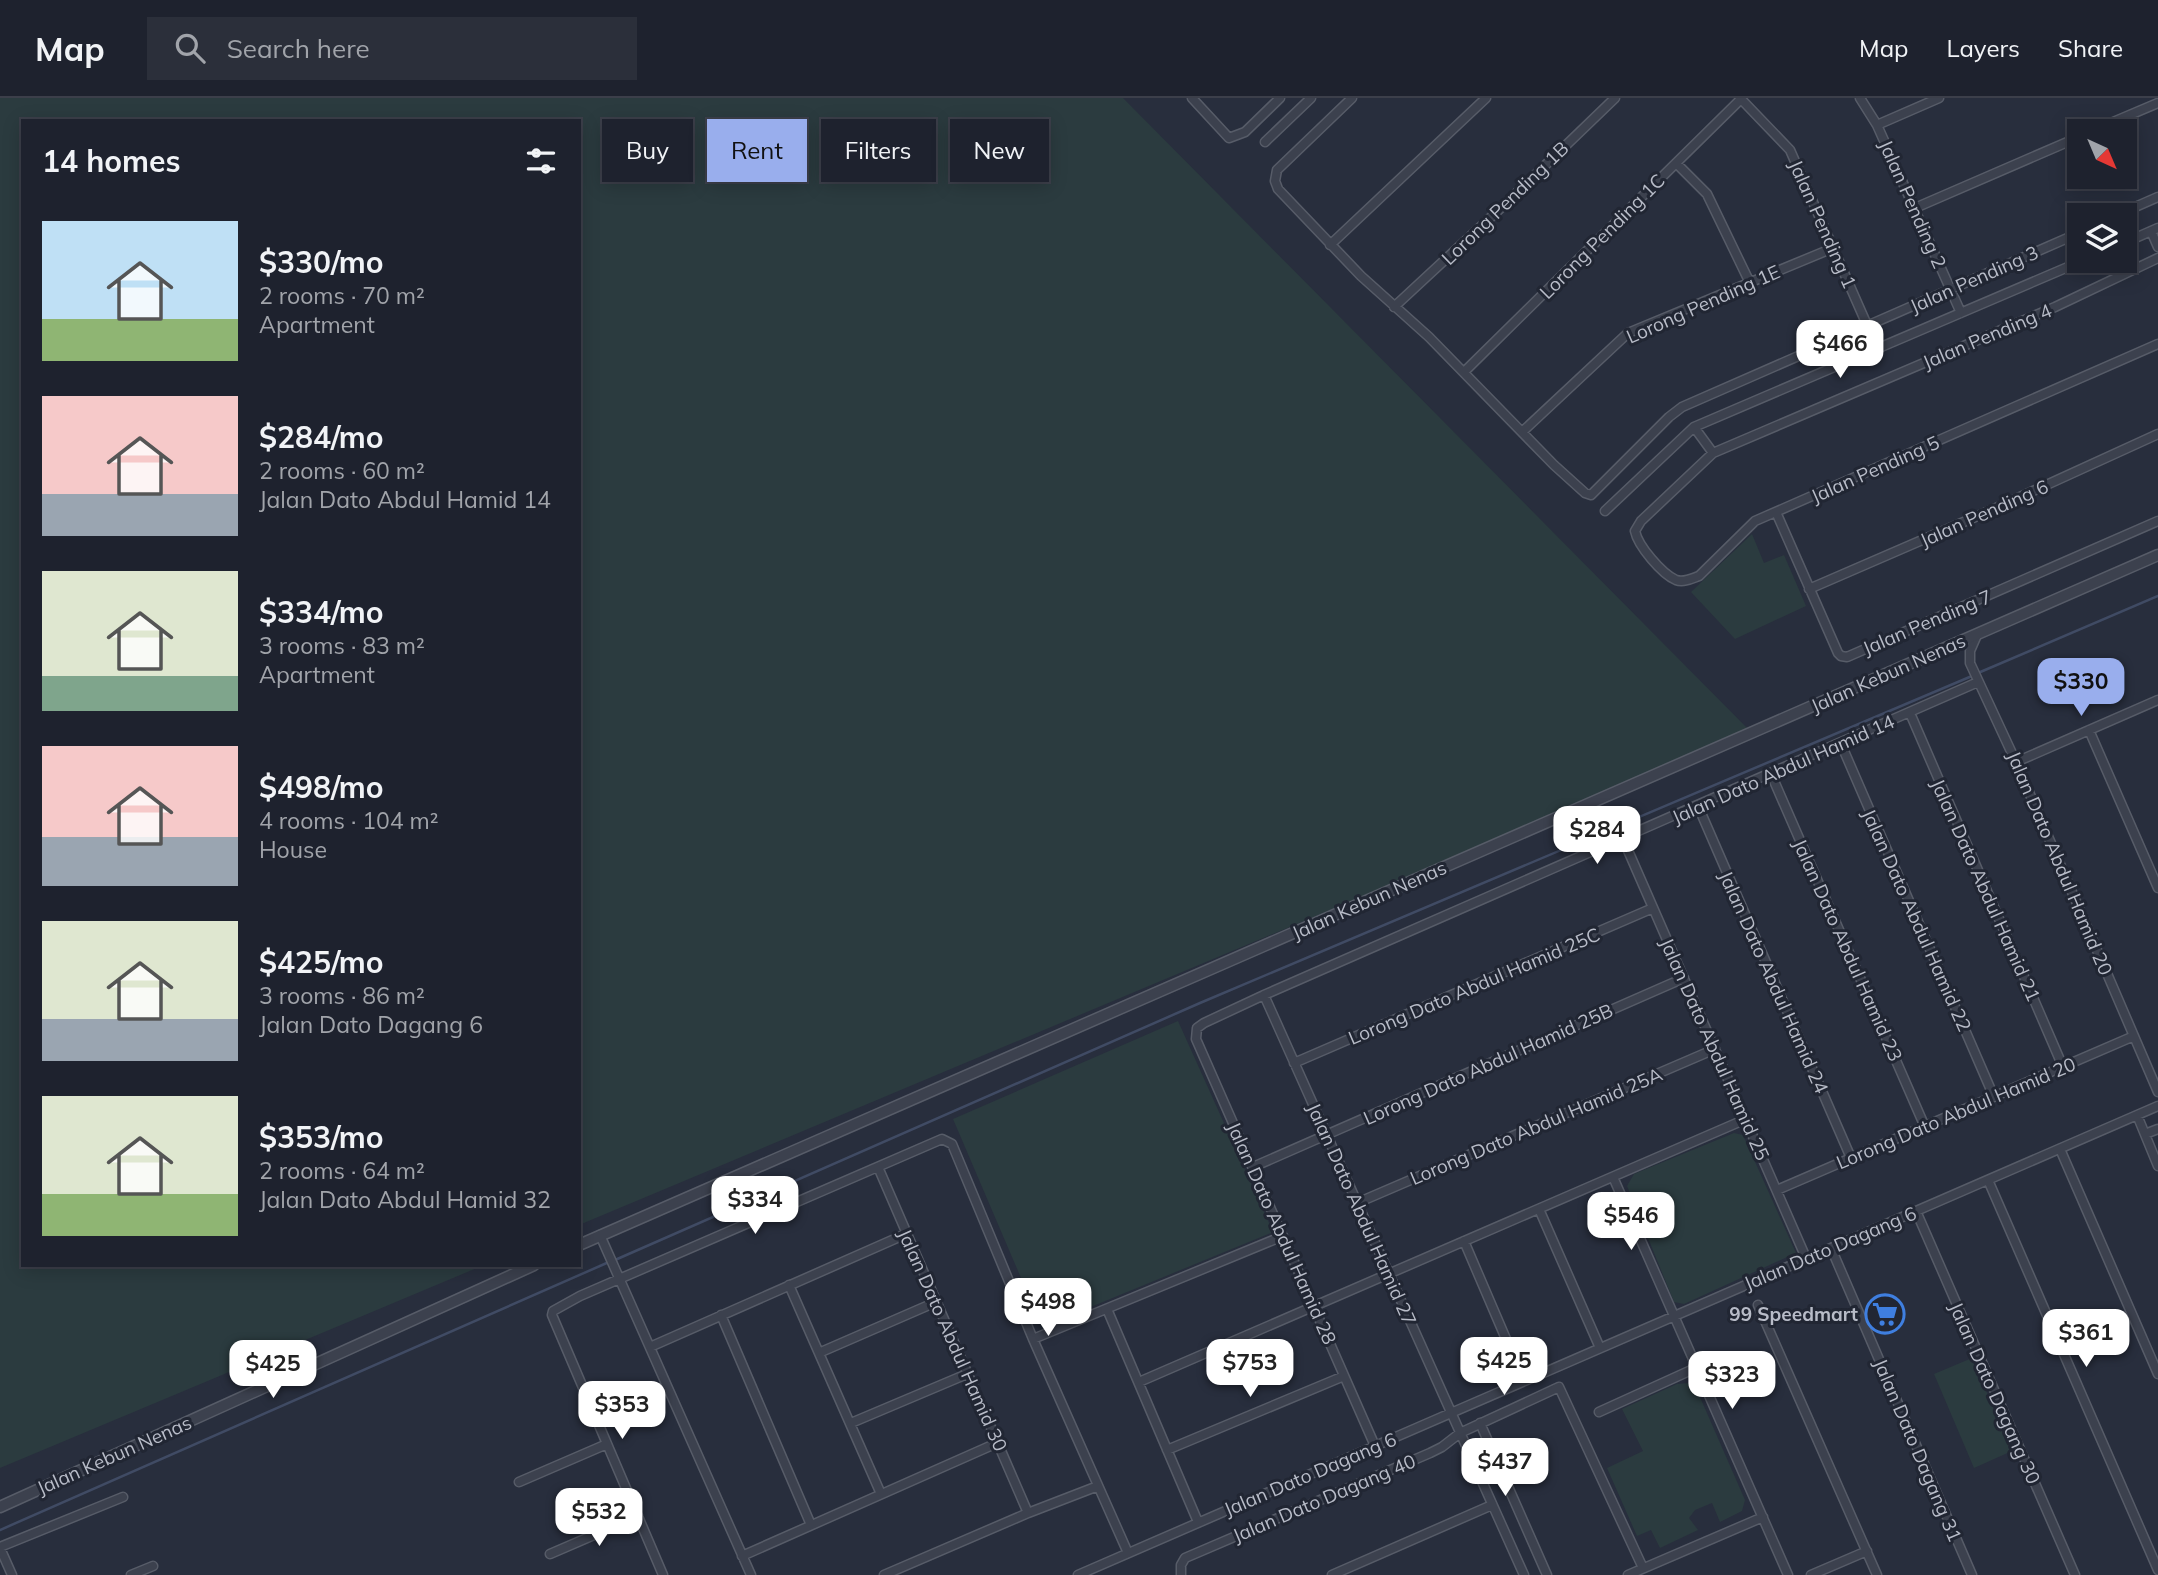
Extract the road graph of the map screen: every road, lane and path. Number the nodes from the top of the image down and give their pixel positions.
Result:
1 (1192, 98) edge
2 (1280, 98) edge
3 (1311, 98) edge
4 (1352, 98) edge
5 (1486, 98) edge
6 (1615, 98) edge
7 (1860, 98) edge
8 (1939, 98) edge
9 (1741, 99) edge
10 (2158, 103) edge
11 (2120, 119) edge
12 (1877, 125) junction
13 (1265, 142) dead end
14 (2067, 142) edge
15 (1676, 163) junction
16 (2158, 197) edge
17 (2137, 206) edge
18 (1915, 208) junction
19 (2155, 230) edge
20 (2067, 238) edge
21 (2137, 238) edge
22 (1330, 245) junction
23 (2158, 247) edge
24 (1833, 248) junction
25 (2158, 258) edge
26 (2067, 267) edge
27 (1750, 283) junction
28 (1951, 290) junction
29 (1394, 307) junction
30 (1961, 313) junction
31 (1867, 325) junction
32 (2158, 344) edge
33 (1464, 372) junction
34 (1694, 428) junction
35 (1522, 432) junction
36 (2158, 434) edge
37 (1713, 453) junction
38 (1605, 511) dead end
39 (1776, 512) junction
40 (1641, 521) joint
41 (2158, 521) edge
42 (2158, 555) edge
43 (1809, 589) junction
44 (1977, 635) junction
45 (1978, 682) junction
46 (2158, 700) edge
47 (1909, 713) junction
48 (2090, 730) junction
49 (1840, 744) junction
50 (2016, 762) junction
51 (1771, 774) junction
52 (1698, 806) junction
53 (1623, 839) junction
54 (2158, 888) edge
55 (1654, 908) junction
56 (1684, 978) junction
57 (1264, 995) junction
58 (1203, 1023) joint
59 (2134, 1036) junction
60 (1715, 1049) junction
61 (1294, 1063) junction
62 (2063, 1067) junction
63 (2158, 1092) edge
64 (1994, 1097) junction
65 (2158, 1106) edge
66 (2137, 1115) junction
67 (1746, 1119) junction
68 (1925, 1126) junction
69 (2158, 1129) edge
70 (2145, 1134) junction
71 (1327, 1135) junction
72 (2060, 1149) junction
73 (1851, 1158) junction
74 (2158, 1166) edge
75 (877, 1167) junction
76 (1253, 1167) junction
77 (1613, 1177) junction
78 (1988, 1180) junction
79 (1777, 1190) junction
80 (1357, 1203) junction
81 (1539, 1209) junction
82 (1916, 1211) junction
83 (906, 1234) junction
84 (600, 1235) junction
85 (1283, 1236) junction
86 (1464, 1241) junction
87 (581, 1244) edge
88 (1831, 1248) junction
89 (1807, 1258) junction
90 (530, 1267) edge
91 (1388, 1273) junction
92 (619, 1279) junction
93 (789, 1285) junction
94 (936, 1302) junction
95 (1313, 1305) junction
96 (1758, 1305) dead end
97 (1107, 1309) junction
98 (721, 1315) junction
99 (1675, 1315) junction
100 (1033, 1339) junction
101 (650, 1348) junction
102 (1600, 1348) junction
103 (821, 1352) junction
104 (1698, 1367) junction
105 (967, 1374) junction
106 (2158, 1374) edge
107 (1345, 1376) junction
108 (1524, 1381) junction
109 (1139, 1382) junction
110 (1599, 1412) dead end
111 (1451, 1413) junction
112 (851, 1423) junction
113 (1480, 1423) junction
114 (1460, 1433) junction
115 (997, 1443) junction
116 (607, 1444) junction
117 (1375, 1446) junction
118 (1167, 1450) junction
119 (520, 1482) dead end
120 (1098, 1486) junction
121 (881, 1494) junction
122 (123, 1497) dead end
123 (1492, 1506) junction
124 (0, 1507) edge
125 (1028, 1513) junction
126 (638, 1516) junction
127 (1763, 1517) junction
128 (1198, 1522) junction
129 (811, 1525) junction
130 (0, 1548) edge
131 (1867, 1551) junction
132 (1128, 1553) junction
133 (550, 1554) dead end
134 (742, 1556) junction
135 (153, 1566) dead end
136 (1643, 1568) junction
137 (2158, 1570) edge
138 (1520, 1574) edge
139 (12, 1575) edge
140 (131, 1575) edge
141 (663, 1575) edge
142 (751, 1575) edge
143 (884, 1575) edge
144 (1078, 1575) edge
145 (1181, 1575) edge
146 (1332, 1575) edge
147 (1547, 1575) edge
148 (1628, 1575) edge
149 (1788, 1575) edge
150 (1811, 1575) edge
151 (1877, 1575) edge
152 (1972, 1575) edge
153 (2075, 1575) edge

1 - 2 street
3 - 13 street
4 - 22 street
5 - 22 street
6 - 29 street, Lorong Pending 1B
7 - 12 street, Jalan Pending 2
8 - 12 street
9 - 15 street, Lorong Pending 1C
9 - 24 street, Jalan Pending 1
10 - 11 street
12 - 18 street, Jalan Pending 2
14 - 18 street
15 - 27 street
15 - 33 street, Lorong Pending 1C
16 - 17 street
18 - 28 street, Jalan Pending 2
19 - 21 street
19 - 23 street
20 - 28 street, Jalan Pending 3
22 - 29 street
24 - 27 street, Lorong Pending 1E
24 - 31 street, Jalan Pending 1
25 - 37 street, Jalan Pending 4
26 - 30 street
27 - 35 street, Lorong Pending 1E
28 - 30 street, Jalan Pending 2
28 - 31 street, Jalan Pending 3
29 - 33 street
30 - 34 street
31 - 35 street, Jalan Pending 3
32 - 39 street, Jalan Pending 5
33 - 35 street
34 - 37 street
34 - 38 street
36 - 43 street, Jalan Pending 6
37 - 40 street, Jalan Pending 4
39 - 40 street, Jalan Pending 5
39 - 43 street, Jalan Pending 7
41 - 43 street, Jalan Pending 7
42 - 44 street, Jalan Kebun Nenas
44 - 45 street, Jalan Dato Abdul Hamid 20
44 - 84 street, Jalan Kebun Nenas
45 - 47 street, Jalan Dato Abdul Hamid 14
45 - 50 street, Jalan Dato Abdul Hamid 20
46 - 48 street
47 - 49 street, Jalan Dato Abdul Hamid 14
47 - 62 street, Jalan Dato Abdul Hamid 21
48 - 50 street
48 - 54 street
49 - 51 street, Jalan Dato Abdul Hamid 14
49 - 64 street, Jalan Dato Abdul Hamid 22
50 - 59 street, Jalan Dato Abdul Hamid 20
51 - 52 street, Jalan Dato Abdul Hamid 14
51 - 68 street, Jalan Dato Abdul Hamid 23
52 - 53 street, Jalan Dato Abdul Hamid 14
52 - 73 street, Jalan Dato Abdul Hamid 24
53 - 55 street, Jalan Dato Abdul Hamid 25
53 - 57 street, Jalan Dato Abdul Hamid 14
55 - 56 street, Jalan Dato Abdul Hamid 25
55 - 61 street, Lorong Dato Abdul Hamid 25C
56 - 60 street, Jalan Dato Abdul Hamid 25
56 - 71 street, Lorong Dato Abdul Hamid 25B
57 - 58 street, Jalan Dato Abdul Hamid 14
57 - 61 street, Jalan Dato Abdul Hamid 27
58 - 76 street, Jalan Dato Abdul Hamid 28
59 - 62 street, Lorong Dato Abdul Hamid 20
59 - 63 street, Jalan Dato Abdul Hamid 20
60 - 67 street, Jalan Dato Abdul Hamid 25
60 - 80 street, Lorong Dato Abdul Hamid 25A
61 - 71 street, Jalan Dato Abdul Hamid 27
62 - 64 street, Lorong Dato Abdul Hamid 20
64 - 68 street, Lorong Dato Abdul Hamid 20
65 - 66 street, Jalan Dato Dagang 6
66 - 70 street
66 - 72 street, Jalan Dato Dagang 6
67 - 77 street
67 - 79 street, Jalan Dato Abdul Hamid 25
68 - 73 street, Lorong Dato Abdul Hamid 20
69 - 70 street
70 - 74 street
71 - 76 street, Lorong Dato Abdul Hamid 25B
71 - 80 street, Jalan Dato Abdul Hamid 27
72 - 78 street, Jalan Dato Dagang 6
72 - 106 street
73 - 79 street, Lorong Dato Abdul Hamid 20
75 - 83 street, Jalan Dato Abdul Hamid 30
75 - 92 street
75 - 100 street
76 - 85 street, Jalan Dato Abdul Hamid 28
77 - 81 street
77 - 99 street
78 - 82 street, Jalan Dato Dagang 6
78 - 137 street
79 - 89 street, Jalan Dato Abdul Hamid 25
80 - 91 street, Jalan Dato Abdul Hamid 27
81 - 86 street
81 - 102 street
82 - 88 street, Jalan Dato Dagang 6
82 - 153 street, Jalan Dato Dagang 30
83 - 93 street
83 - 94 street, Jalan Dato Abdul Hamid 30
84 - 87 street, Jalan Kebun Nenas
84 - 92 street
85 - 95 street, Jalan Dato Abdul Hamid 28
85 - 97 street
86 - 91 street
86 - 108 street
88 - 89 street, Jalan Dato Dagang 6
88 - 152 street, Jalan Dato Dagang 31
89 - 99 street, Jalan Dato Dagang 6
90 - 124 street, Jalan Kebun Nenas
91 - 95 street
91 - 111 street, Jalan Dato Abdul Hamid 27
92 - 101 street
92 - 116 street
93 - 98 street
93 - 103 street
94 - 103 street
94 - 105 street, Jalan Dato Abdul Hamid 30
95 - 107 street, Jalan Dato Abdul Hamid 28
95 - 109 street
96 - 131 street
97 - 100 street
97 - 109 street
98 - 101 street
98 - 129 street
99 - 102 street, Jalan Dato Dagang 6
99 - 104 street
100 - 120 street
101 - 134 street
102 - 108 street, Jalan Dato Dagang 6
103 - 112 street
104 - 110 street
104 - 127 street
105 - 112 street
105 - 115 street, Jalan Dato Abdul Hamid 30
107 - 117 street, Jalan Dato Abdul Hamid 28
107 - 118 street
108 - 111 street, Jalan Dato Dagang 6
109 - 118 street
111 - 114 street, Jalan Dato Abdul Hamid 27
111 - 117 street, Jalan Dato Dagang 6
112 - 121 street
113 - 114 street, Jalan Dato Dagang 40
113 - 136 street, Jalan Dato Dagang 40
113 - 147 street
114 - 123 street, Jalan Dato Abdul Hamid 27
114 - 145 street, Jalan Dato Dagang 40
115 - 121 street
115 - 125 street, Jalan Dato Abdul Hamid 30
116 - 119 street
116 - 126 street
117 - 128 street, Jalan Dato Dagang 6
118 - 128 street
120 - 125 street
120 - 132 street
121 - 129 street
122 - 130 street
123 - 138 street, Jalan Dato Abdul Hamid 27
123 - 146 street
125 - 143 street
126 - 133 street
126 - 141 street
127 - 136 street
127 - 149 street
128 - 132 street, Jalan Dato Dagang 6
129 - 134 street
130 - 139 street
131 - 150 street
131 - 151 street
132 - 144 street, Jalan Dato Dagang 6
134 - 142 street
135 - 140 street
136 - 148 street

